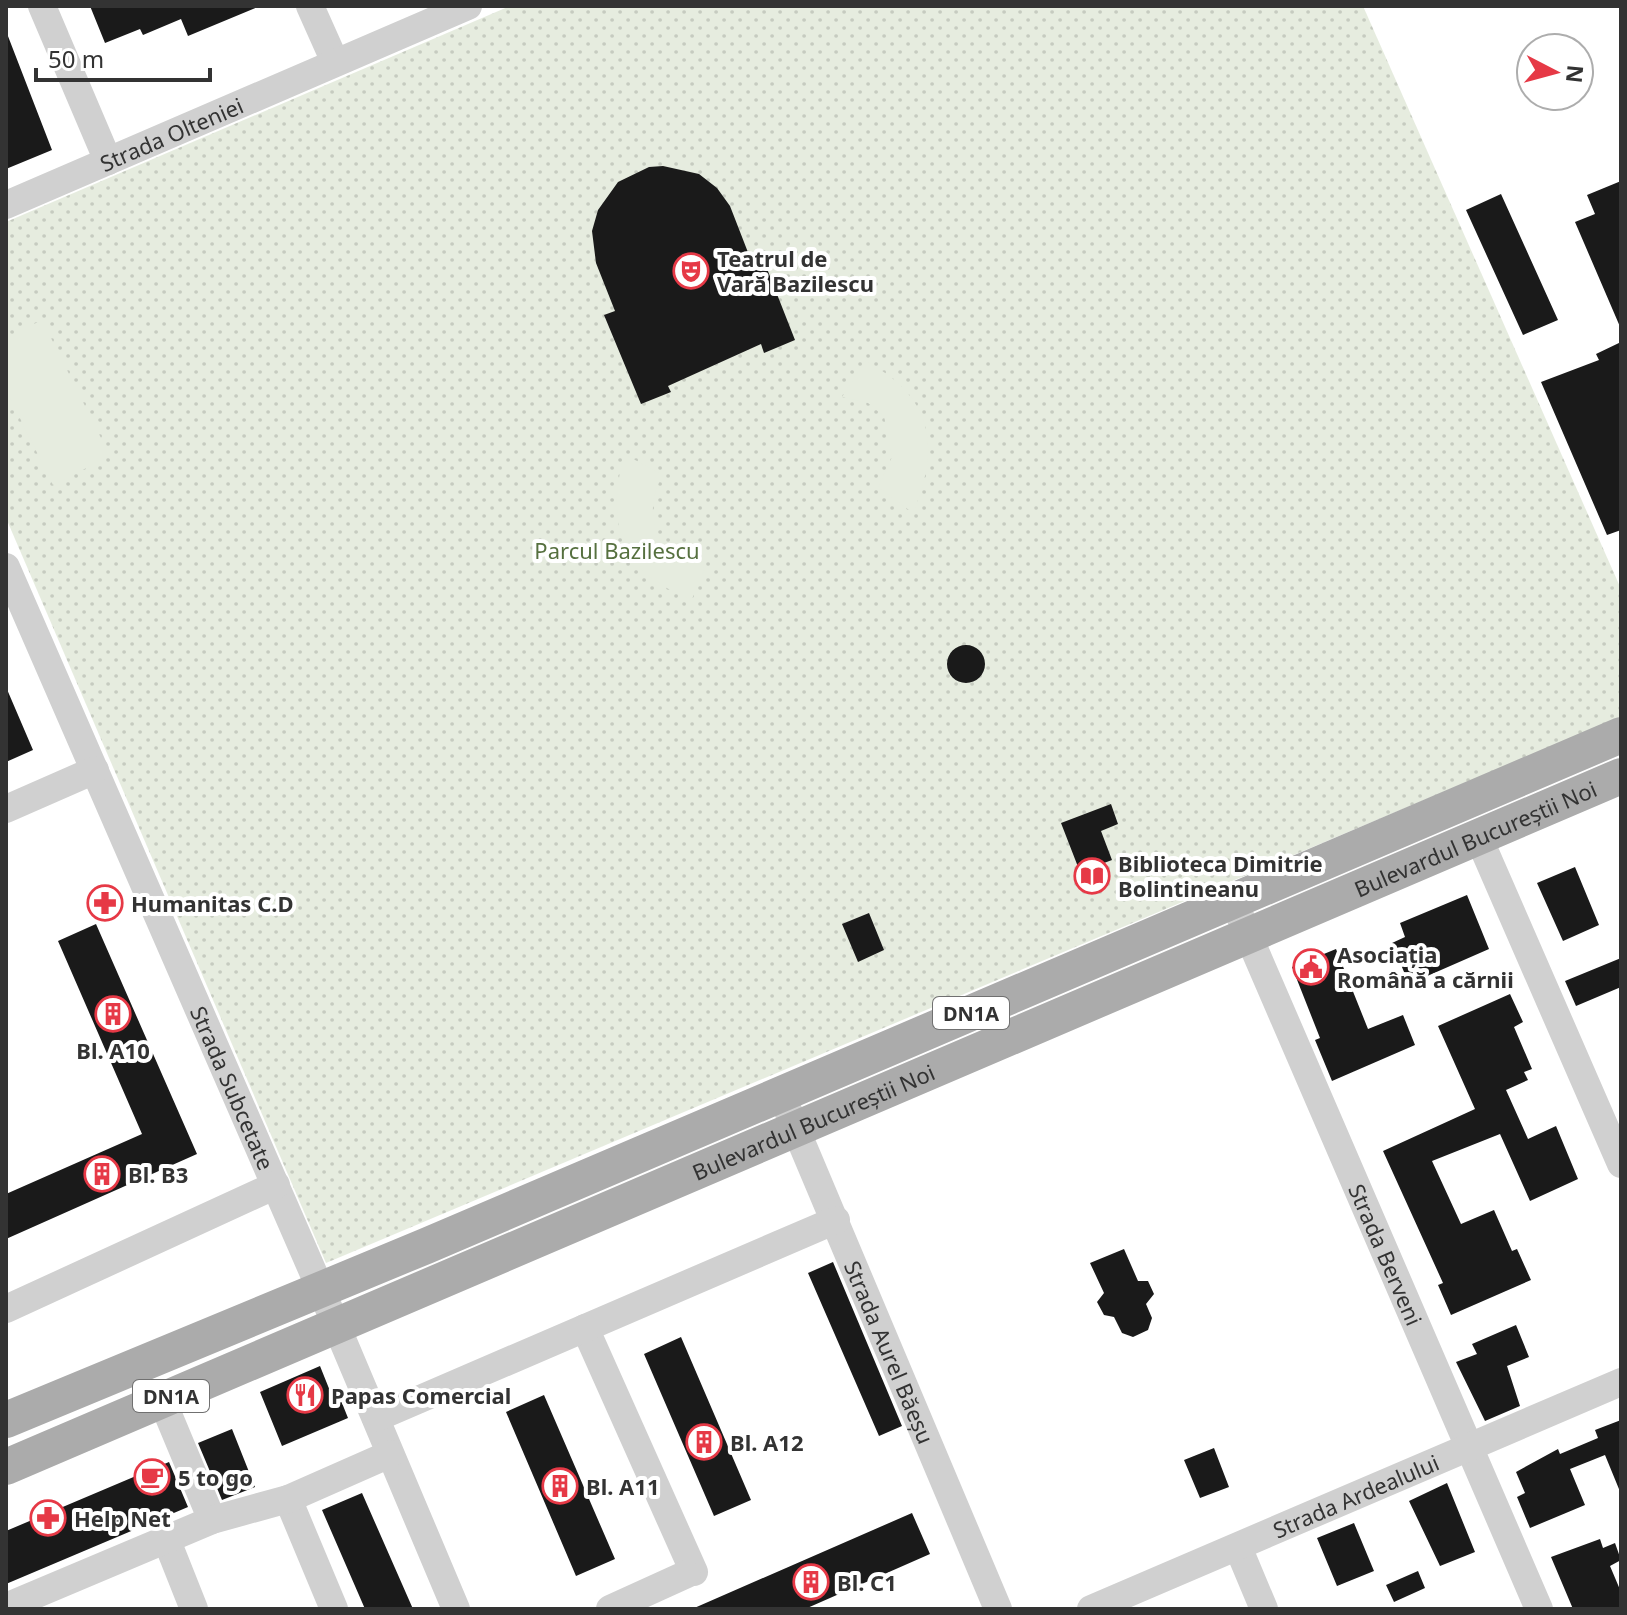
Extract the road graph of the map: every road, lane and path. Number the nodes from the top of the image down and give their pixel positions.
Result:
1 (42, 6) edge
2 (310, 6) edge
3 (468, 6) edge
4 (335, 62) junction
5 (108, 161) junction
6 (6, 205) edge
7 (6, 567) edge
8 (1621, 735) edge
9 (95, 770) junction
10 (1621, 776) edge
11 (6, 809) edge
12 (1478, 836) junction
13 (1233, 900) junction
14 (1248, 935) junction
15 (781, 1094) junction
16 (798, 1129) junction
17 (1621, 1164) edge
18 (276, 1185) junction
19 (836, 1220) junction
20 (320, 1289) junction
21 (6, 1309) edge
22 (337, 1327) junction
23 (585, 1328) junction
24 (1621, 1382) edge
25 (162, 1400) junction
26 (376, 1418) junction
27 (6, 1420) edge
28 (1470, 1446) junction
29 (390, 1454) junction
30 (6, 1467) edge
31 (288, 1499) junction
32 (212, 1520) junction
33 (167, 1541) junction
34 (1238, 1547) junction
35 (6, 1607) edge
36 (194, 1609) edge
37 (334, 1609) edge
38 (456, 1609) edge
39 (610, 1609) edge
40 (998, 1609) edge
41 (1091, 1609) edge
42 (1264, 1609) edge
43 (1539, 1609) edge

1 - 5 street
2 - 4 street
3 - 4 street, Strada Olteniei
4 - 5 street, Strada Olteniei
5 - 6 street, Strada Olteniei
7 - 9 street, Strada Subcetate
8 - 13 main road, Bulevardul Bucureștii Noi / DN1A
9 - 11 street
9 - 18 street, Strada Subcetate
10 - 12 main road, Bulevardul Bucureștii Noi / DN1A
12 - 14 main road, Bulevardul Bucureștii Noi / DN1A
12 - 17 street
13 - 14 street, Strada Berveni
13 - 15 main road, Bulevardul Bucureștii Noi / DN1A
14 - 16 main road, Bulevardul Bucureștii Noi / DN1A
14 - 28 street, Strada Berveni
15 - 16 street, Strada Aurel Băeșu
15 - 20 main road, Bulevardul Bucureștii Noi / DN1A
16 - 19 street, Strada Aurel Băeșu
16 - 22 main road, Bulevardul Bucureștii Noi / DN1A
18 - 20 street, Strada Subcetate
18 - 21 street
19 - 23 street
19 - 40 street, Strada Aurel Băeșu
20 - 22 street, Strada Subcetate
20 - 27 main road, Bulevardul Bucureștii Noi / DN1A
22 - 25 main road, Bulevardul Bucureștii Noi / DN1A
22 - 26 street, Strada Subcetate
23 - 26 street
23 - 39 street
24 - 28 street, Strada Ardealului
25 - 30 main road, Bulevardul Bucureștii Noi / DN1A
25 - 32 street
26 - 29 street, Strada Subcetate
28 - 34 street, Strada Ardealului
28 - 43 street, Strada Berveni
29 - 31 street
29 - 38 street, Strada Subcetate
31 - 32 street
31 - 37 street
32 - 33 street
33 - 35 street
33 - 36 street
34 - 41 street, Strada Ardealului
34 - 42 street

